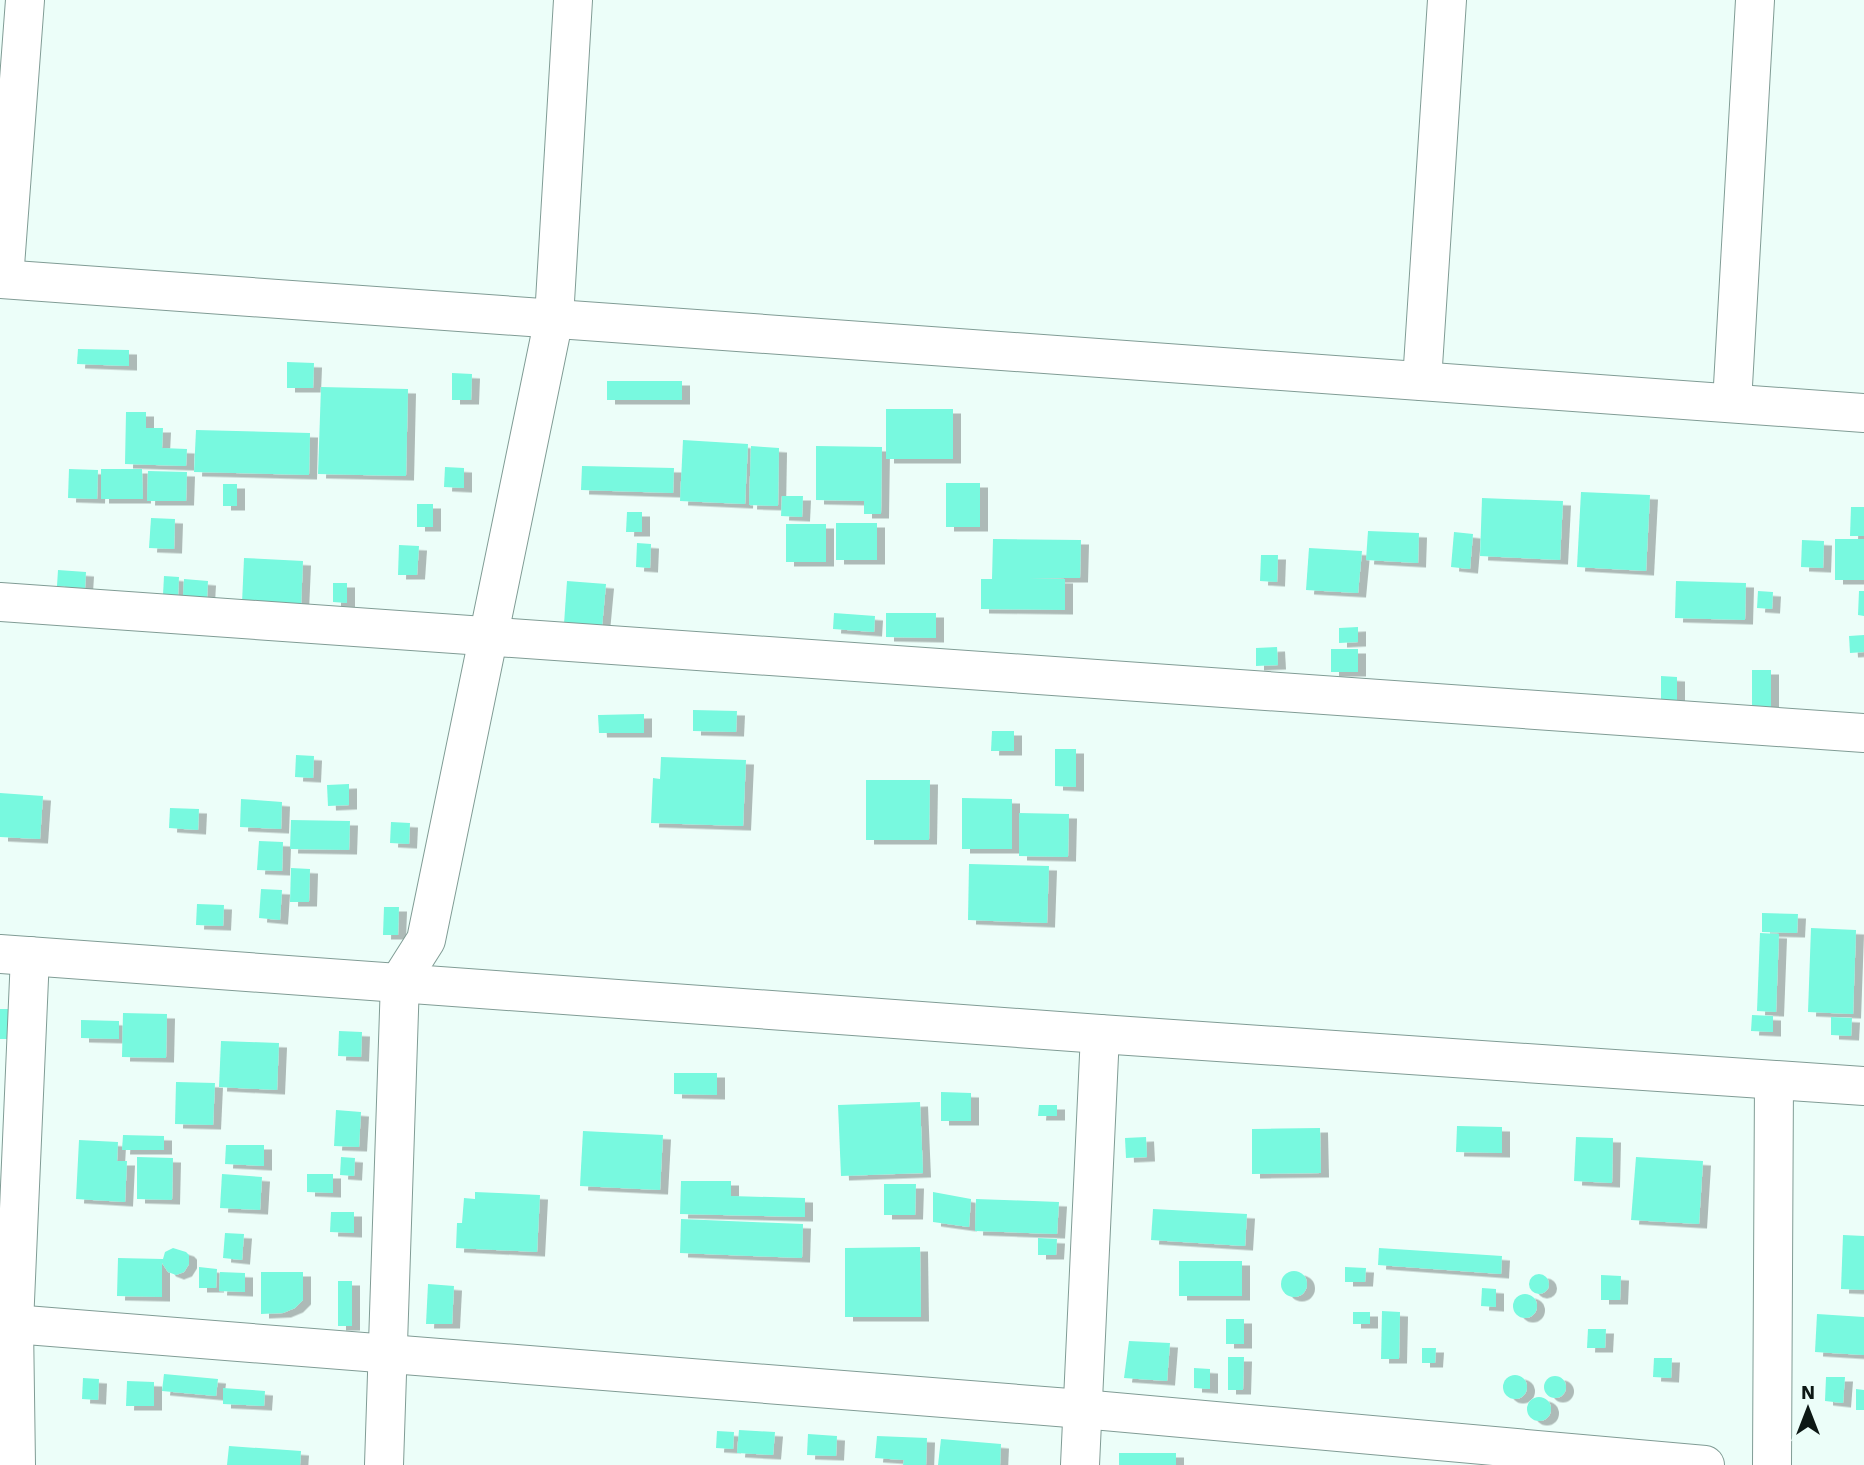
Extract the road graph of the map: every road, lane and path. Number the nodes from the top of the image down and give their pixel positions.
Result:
1 (25, 0) edge
2 (573, 0) edge
3 (1447, 0) edge
4 (1755, 0) edge
5 (2, 279) edge
6 (554, 318) junction
7 (1422, 381) junction
8 (1732, 403) junction
9 (1864, 413) edge
10 (0, 602) edge
11 (488, 636) junction
12 (1864, 733) edge
13 (15, 955) edge
14 (400, 981) junction
15 (1100, 1034) junction
16 (1774, 1080) junction
17 (1864, 1086) edge
18 (7, 1323) edge
19 (386, 1354) junction
20 (1083, 1409) junction
21 (16, 1465) edge
22 (384, 1465) edge
23 (1080, 1465) edge
24 (1705, 1465) edge
25 (1772, 1465) edge

1 - 5 street
2 - 6 street
3 - 7 street
4 - 8 street
5 - 6 street
6 - 7 street
6 - 11 street
7 - 8 street
8 - 9 street
10 - 11 street
11 - 12 street
11 - 14 street
13 - 14 street
13 - 18 street
14 - 15 street
14 - 19 street
15 - 16 street
15 - 20 street
16 - 17 street
16 - 25 street
18 - 19 street
18 - 21 street
19 - 20 street
19 - 22 street
20 - 23 street
20 - 24 street

